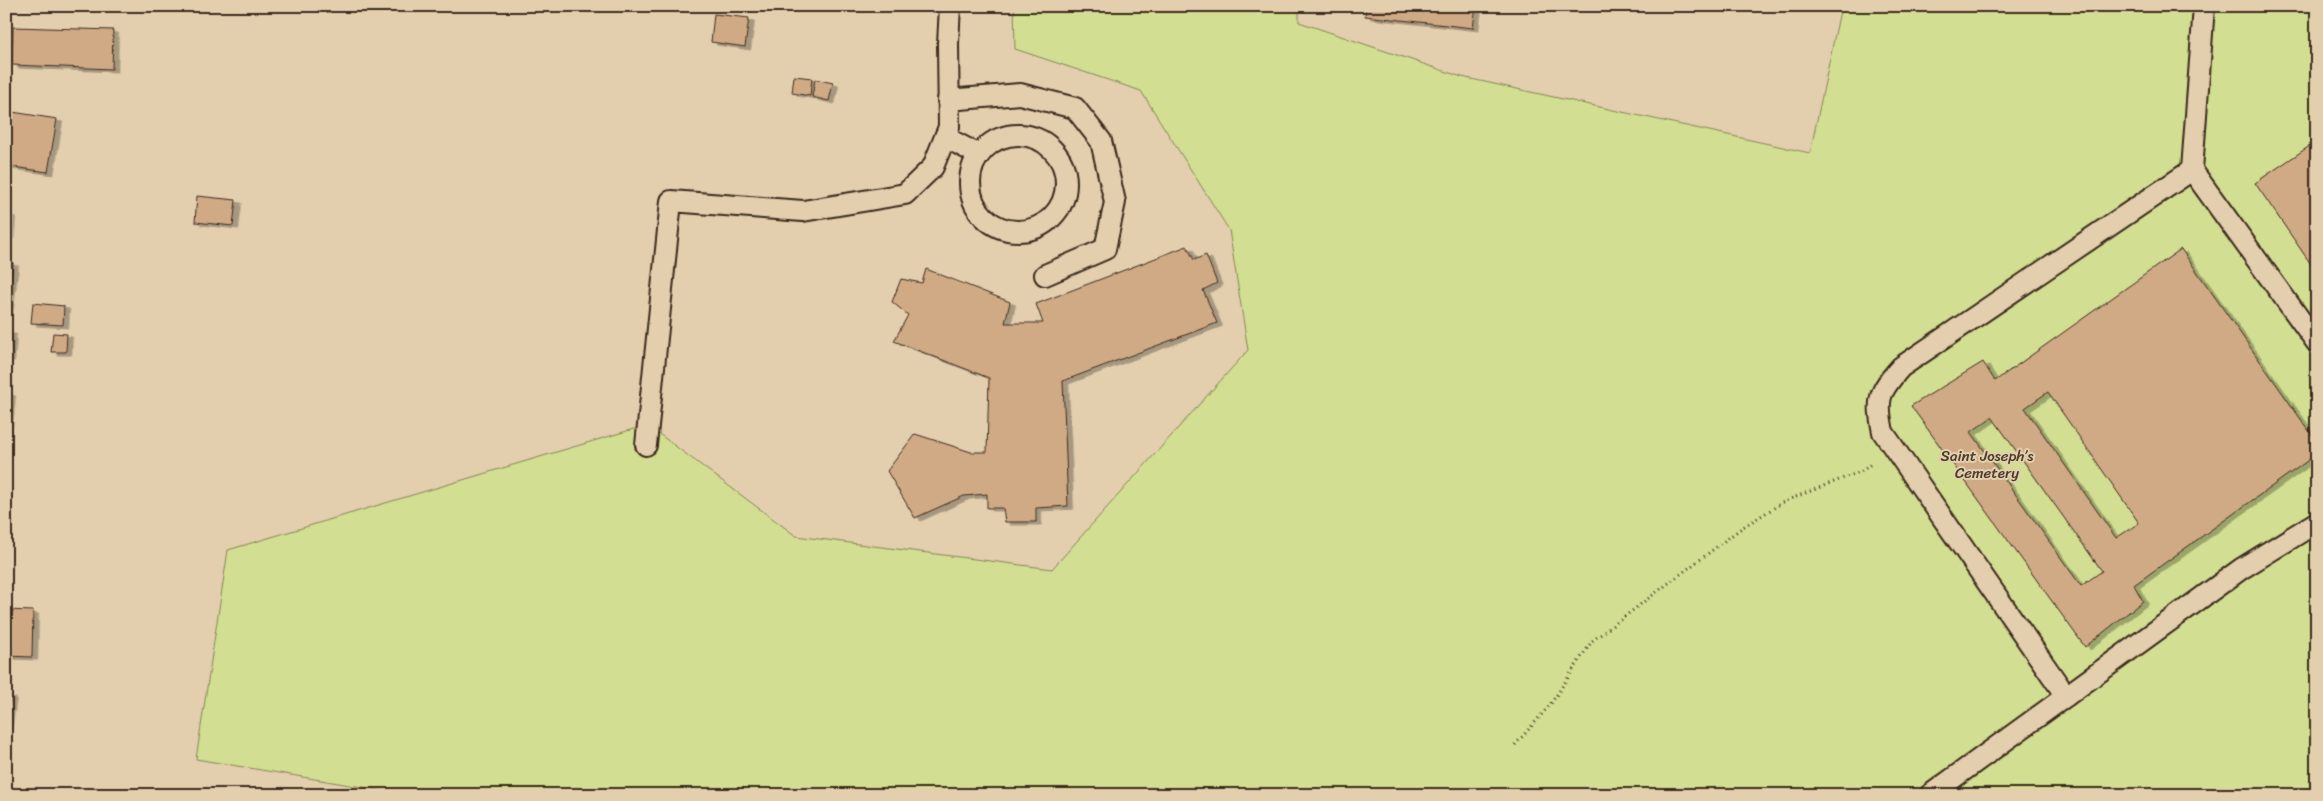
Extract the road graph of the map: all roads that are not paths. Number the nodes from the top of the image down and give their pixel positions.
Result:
1 (950, 6) edge
2 (2204, 6) edge
3 (948, 100) junction
4 (944, 137) junction
5 (979, 154) junction
6 (2192, 170) junction
7 (1045, 275) dead end
8 (2317, 343) edge
9 (646, 445) dead end
10 (2317, 522) edge
11 (2066, 696) junction
12 (1930, 795) edge

1 - 3 lane
2 - 6 lane
3 - 4 lane
3 - 7 lane
4 - 5 lane
4 - 9 lane
5 - 5 lane
6 - 8 lane
6 - 11 lane
10 - 11 lane
11 - 12 lane

